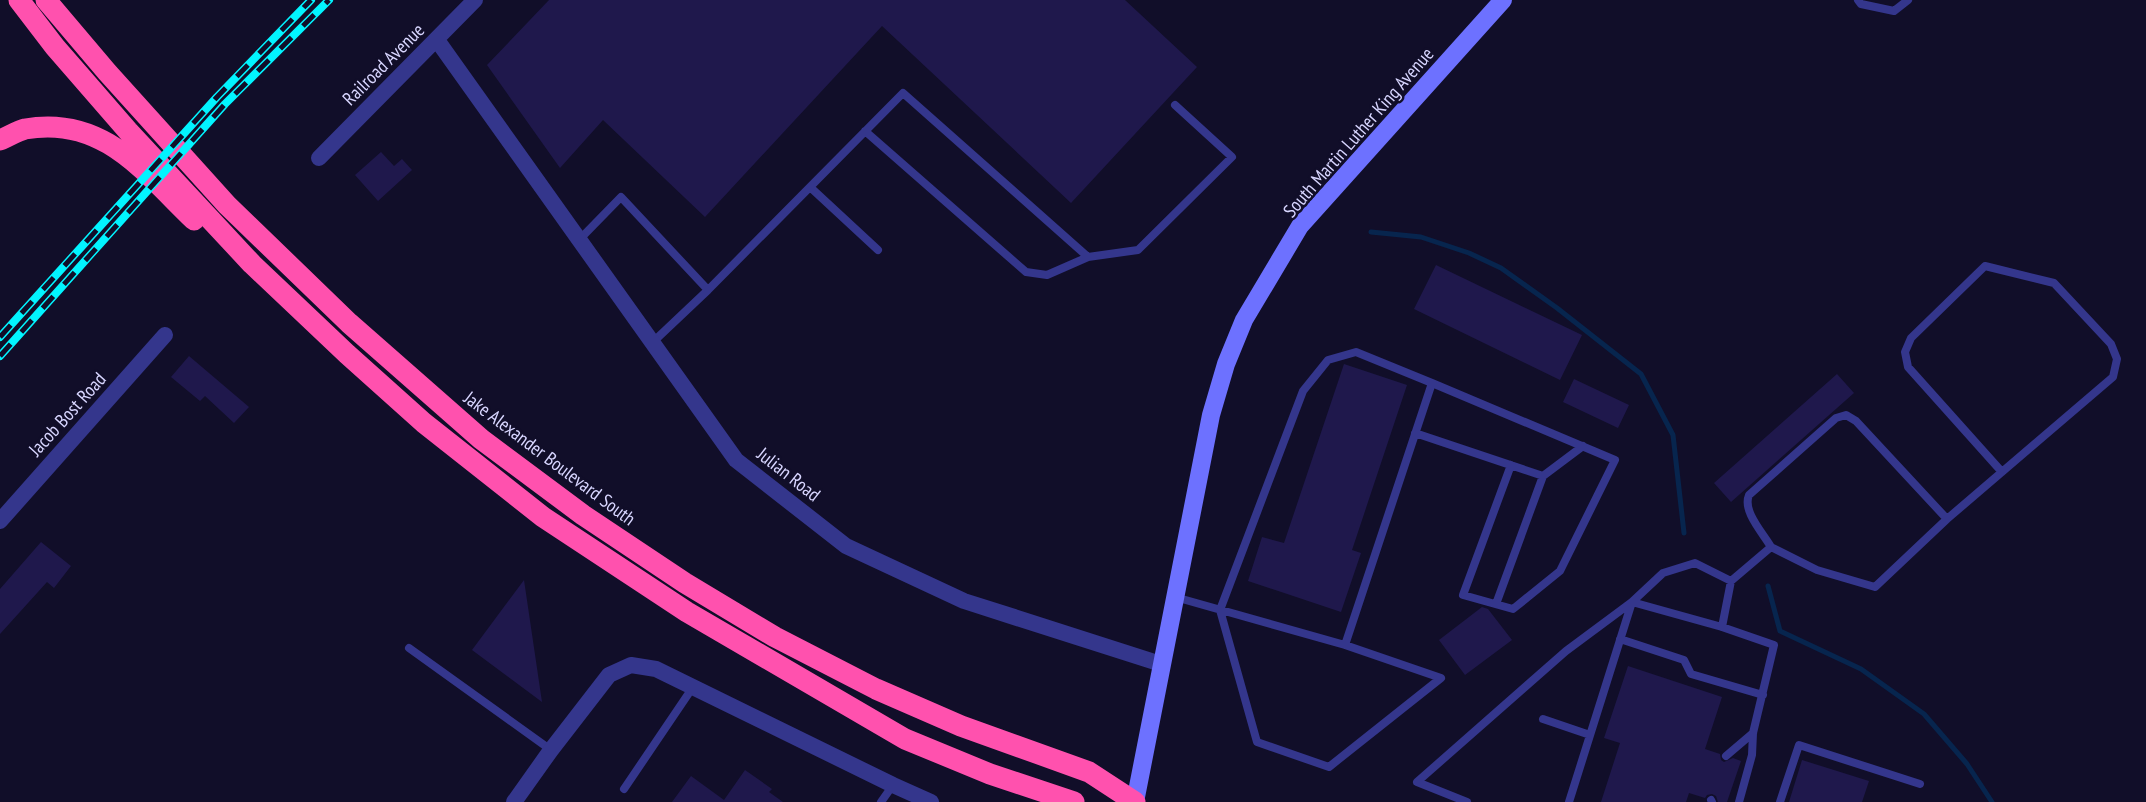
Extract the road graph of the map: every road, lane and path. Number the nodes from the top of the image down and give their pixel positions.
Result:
1 (19, 0) edge
2 (46, 0) edge
3 (475, 0) edge
4 (1503, 0) edge
5 (1858, 0) edge
6 (1908, 0) edge
7 (436, 40) junction
8 (1175, 105) dead end
9 (865, 131) junction
10 (0, 140) edge
11 (319, 158) dead end
12 (810, 187) junction
13 (579, 240) junction
14 (878, 250) dead end
15 (1088, 257) junction
16 (708, 290) junction
17 (166, 335) dead end
18 (653, 342) junction
19 (347, 354) junction
20 (1432, 383) junction
21 (1415, 433) junction
22 (1583, 446) junction
23 (1511, 465) junction
24 (2002, 472) junction
25 (1543, 476) junction
26 (1947, 519) junction
27 (0, 521) edge
28 (1771, 548) junction
29 (1731, 581) junction
30 (1175, 597) junction
31 (1632, 602) junction
32 (1496, 604) junction
33 (1220, 610) junction
34 (1722, 627) junction
35 (1620, 639) junction
36 (1345, 645) junction
37 (409, 648) dead end
38 (1161, 664) junction
39 (693, 687) junction
40 (1762, 695) junction
41 (1543, 719) dead end
42 (1753, 733) junction
43 (1590, 735) junction
44 (551, 750) junction
45 (1726, 756) dead end
46 (1920, 784) dead end
47 (893, 785) junction
48 (624, 789) dead end
49 (514, 802) edge
50 (881, 802) edge
51 (931, 802) edge
52 (1074, 802) edge
53 (1135, 802) edge
54 (1467, 802) edge
55 (1570, 802) edge
56 (1739, 802) edge
57 (1780, 802) edge

1 - 19 highway
2 - 53 highway, Jake Alexander Boulevard South
3 - 7 street, Railroad Avenue
4 - 30 street, South Martin Luther King Avenue
5 - 6 lane
7 - 11 street, Railroad Avenue
7 - 13 street, Julian Road
8 - 15 lane
9 - 12 lane
9 - 15 lane
9 - 15 lane
10 - 19 highway
12 - 14 lane
12 - 16 lane
13 - 16 lane
13 - 18 street, Julian Road
16 - 18 lane
17 - 27 street, Jacob Bost Road
18 - 38 street, Julian Road
19 - 52 highway
20 - 21 lane
20 - 22 lane
20 - 33 lane
21 - 23 lane
21 - 36 lane
22 - 25 lane
22 - 32 lane
23 - 25 lane
23 - 32 lane
24 - 24 lane
24 - 26 lane
25 - 32 lane
26 - 28 lane
26 - 28 lane
28 - 29 lane
29 - 31 lane
29 - 34 lane
30 - 33 lane
30 - 38 street, South Martin Luther King Avenue
31 - 34 lane
31 - 35 lane
31 - 54 lane
33 - 36 lane
33 - 36 lane
34 - 40 lane
35 - 40 lane
35 - 43 lane
37 - 44 lane
38 - 53 street
39 - 44 street
39 - 47 street
39 - 48 lane
40 - 42 lane
41 - 43 lane
42 - 45 lane
42 - 56 lane
43 - 55 lane
44 - 49 street
46 - 57 lane
47 - 50 lane
47 - 51 street

